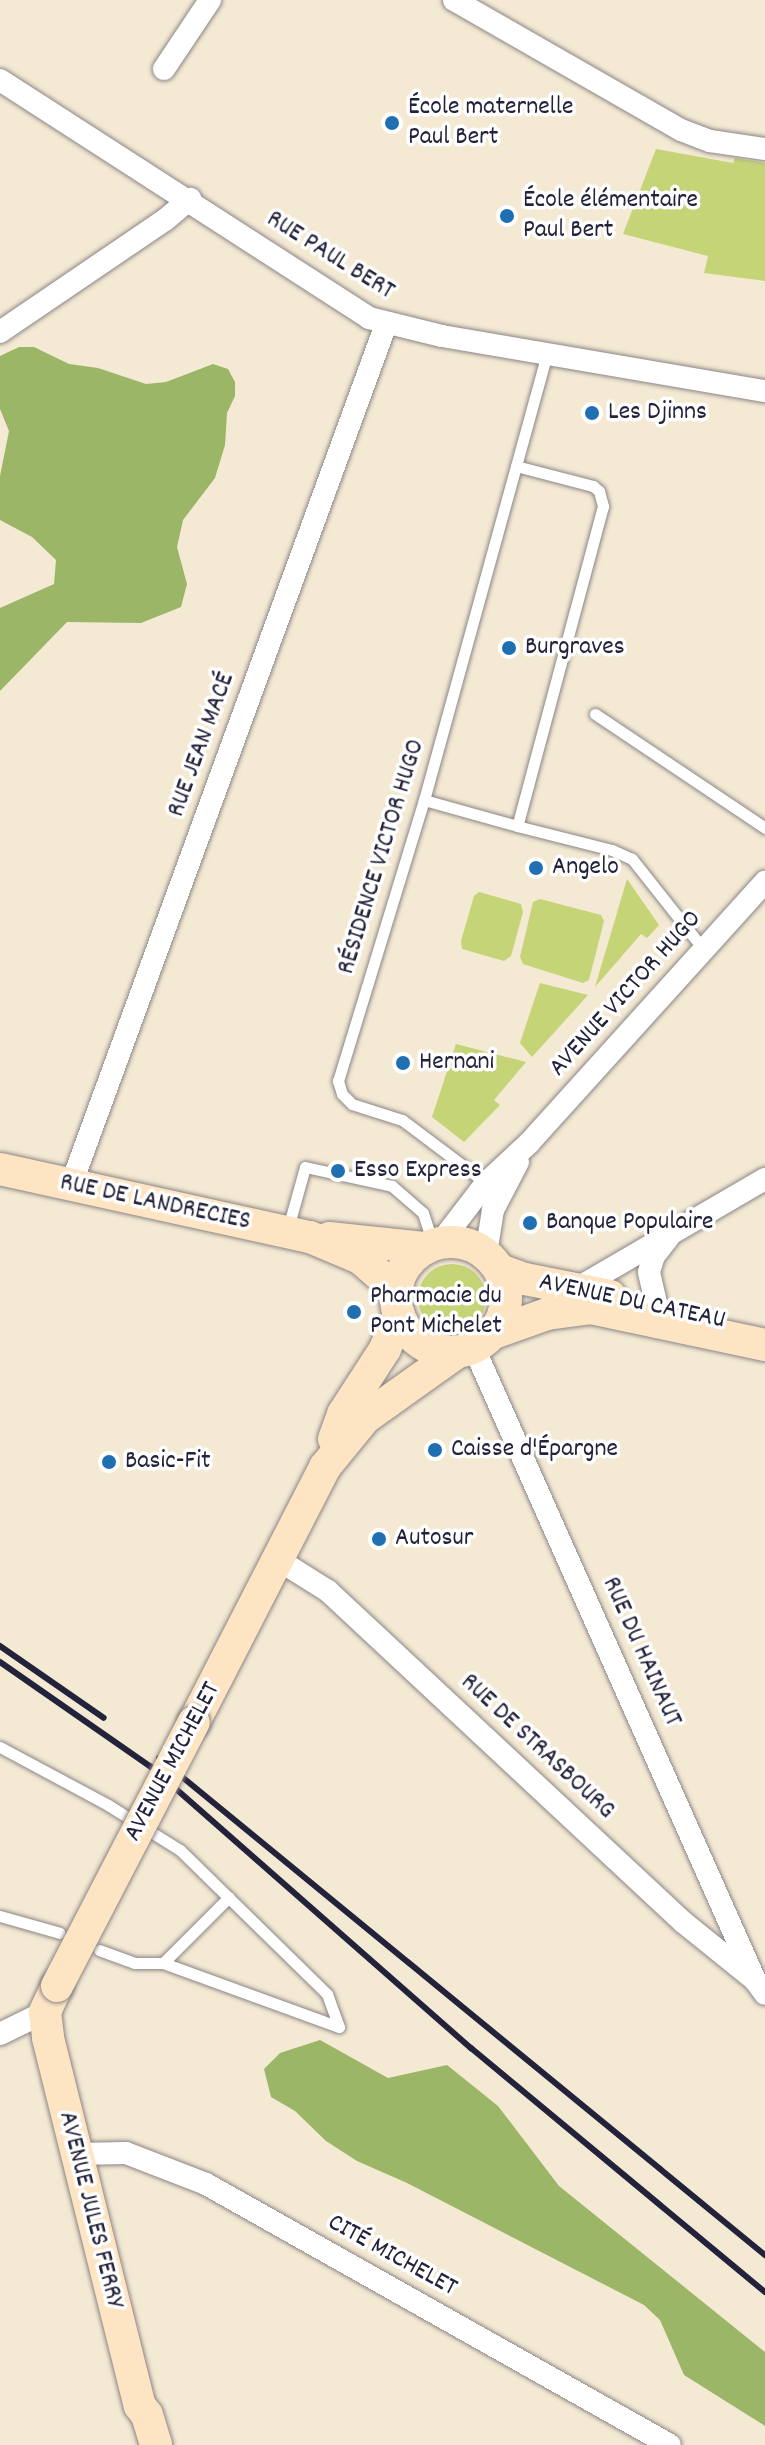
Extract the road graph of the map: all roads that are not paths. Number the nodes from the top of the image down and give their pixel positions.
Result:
1 (210, 0) edge
2 (454, 0) edge
3 (164, 69) dead end
4 (0, 80) edge
5 (765, 149) edge
6 (190, 199) junction
7 (386, 324) junction
8 (0, 332) edge
9 (547, 353) junction
10 (765, 391) edge
11 (516, 466) junction
12 (595, 714) dead end
13 (424, 800) junction
14 (517, 826) junction
15 (765, 828) edge
16 (765, 882) edge
17 (704, 950) junction
18 (529, 1143) junction
19 (0, 1169) edge
20 (765, 1179) edge
21 (486, 1183) junction
22 (71, 1185) junction
23 (673, 1233) junction
24 (298, 1234) junction
25 (433, 1245) junction
26 (493, 1262) junction
27 (576, 1289) junction
28 (398, 1303) junction
29 (655, 1313) junction
30 (765, 1331) edge
31 (475, 1344) junction
32 (765, 1345) edge
33 (325, 1467) junction
34 (277, 1559) junction
35 (0, 1747) edge
36 (229, 1897) junction
37 (0, 1916) edge
38 (60, 1933) dead end
39 (99, 1950) dead end
40 (163, 1963) junction
41 (760, 1987) edge
42 (51, 1999) junction
43 (0, 2034) edge
44 (76, 2154) junction
45 (140, 2406) junction
46 (140, 2445) edge
47 (156, 2445) edge
48 (670, 2445) edge

1 - 3 street
2 - 5 street
4 - 6 street, RUE PAUL BERT
6 - 7 street, RUE PAUL BERT
6 - 8 street
7 - 9 street, RUE PAUL BERT
7 - 22 street, RUE JEAN MACÉ
9 - 10 street, RUE PAUL BERT
9 - 11 lane, RÉSIDENCE VICTOR HUGO
11 - 13 lane, RÉSIDENCE VICTOR HUGO
11 - 14 lane
12 - 15 lane
13 - 14 lane
13 - 21 lane, RÉSIDENCE VICTOR HUGO
14 - 17 lane
16 - 17 street, AVENUE VICTOR HUGO
17 - 18 street, AVENUE VICTOR HUGO
18 - 21 street, AVENUE VICTOR HUGO
18 - 26 street, AVENUE VICTOR HUGO
19 - 22 main road, RUE DE LANDRECIES
20 - 23 street
21 - 25 street, AVENUE VICTOR HUGO
22 - 24 main road, RUE DE LANDRECIES
23 - 27 street
23 - 29 street
24 - 25 main road, RUE DE LANDRECIES
24 - 25 lane
24 - 28 main road, RUE DE LANDRECIES
25 - 26 main road
25 - 28 main road
26 - 27 main road, AVENUE DU CATEAU
26 - 31 main road
27 - 29 main road, AVENUE DU CATEAU
28 - 31 main road
28 - 33 main road, AVENUE MICHELET
29 - 30 main road, AVENUE DU CATEAU
29 - 31 main road, AVENUE DU CATEAU
29 - 32 main road, AVENUE DU CATEAU
31 - 33 main road, AVENUE MICHELET
31 - 41 street, RUE DU HAINAUT
33 - 34 main road, AVENUE MICHELET
34 - 41 street, RUE DE STRASBOURG
34 - 42 main road, AVENUE MICHELET, bridge
35 - 36 lane
36 - 40 lane
36 - 40 lane
37 - 38 lane
39 - 40 lane
42 - 43 street
42 - 44 main road, AVENUE JULES FERRY
44 - 45 main road, AVENUE JULES FERRY
44 - 48 street, CITÉ MICHELET
45 - 46 main road, AVENUE JULES FERRY
45 - 47 main road, AVENUE JULES FERRY

